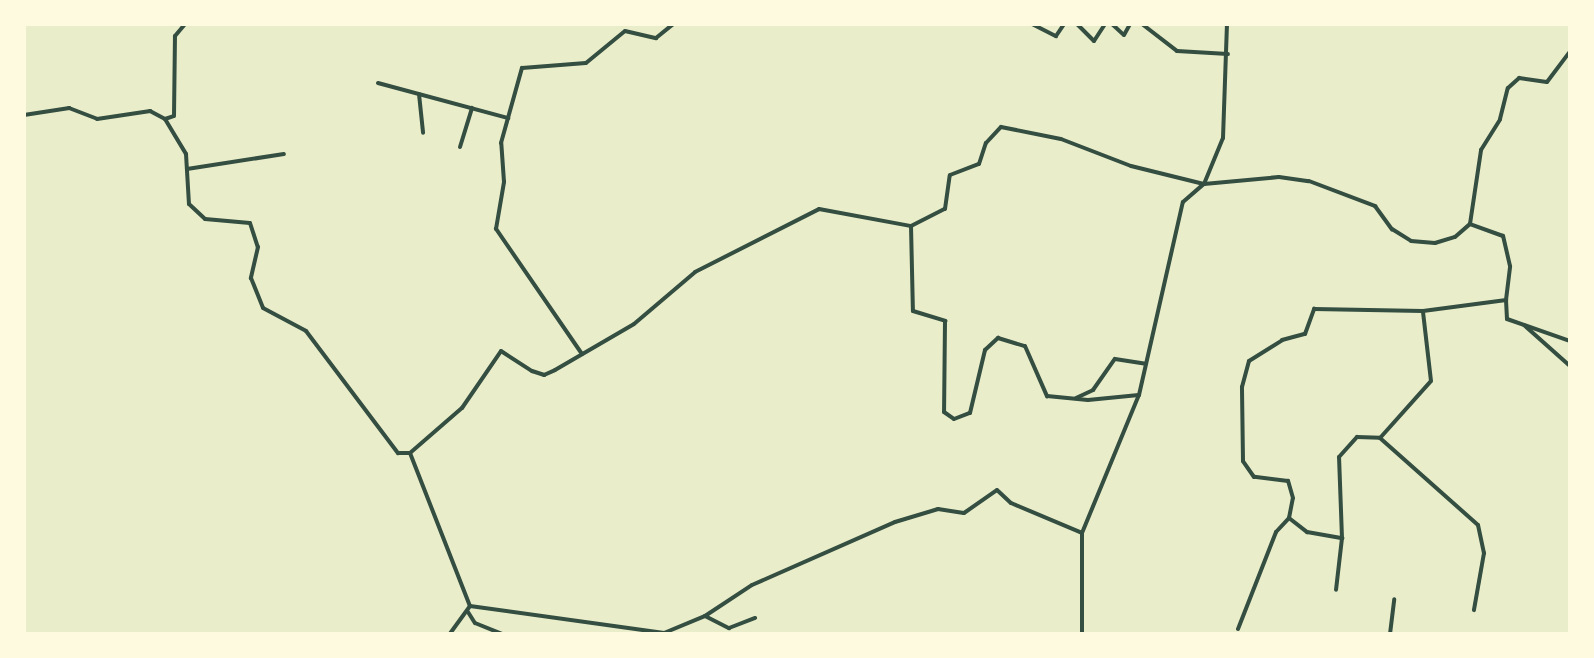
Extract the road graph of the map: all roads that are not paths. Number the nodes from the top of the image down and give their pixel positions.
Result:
1 (185, 24) edge
2 (673, 24) edge
3 (1032, 24) edge
4 (1064, 24) edge
5 (1077, 24) edge
6 (1105, 24) edge
7 (1112, 24) edge
8 (1130, 24) edge
9 (1142, 24) edge
10 (1227, 24) edge
11 (1570, 52) edge
12 (1228, 54) junction
13 (378, 83) dead end
14 (419, 94) junction
15 (472, 108) junction
16 (24, 115) edge
17 (508, 118) junction
18 (165, 119) junction
19 (423, 133) dead end
20 (460, 147) dead end
21 (284, 154) dead end
22 (187, 169) junction
23 (1204, 184) junction
24 (1470, 224) junction
25 (911, 226) junction
26 (1506, 300) junction
27 (1423, 311) junction
28 (1522, 323) junction
29 (1570, 341) edge
30 (582, 354) junction
31 (1146, 364) junction
32 (1570, 366) edge
33 (1139, 395) junction
34 (1073, 399) junction
35 (1380, 438) junction
36 (410, 453) junction
37 (1289, 518) junction
38 (1082, 533) junction
39 (1342, 538) junction
40 (1336, 590) dead end
41 (1394, 599) dead end
42 (469, 609) junction
43 (1474, 610) dead end
44 (705, 616) junction
45 (755, 618) dead end
46 (1238, 629) dead end
47 (665, 633) edge
48 (450, 634) edge
49 (502, 634) edge
50 (1082, 634) edge
51 (1390, 634) edge

1 - 18 street
2 - 17 street
3 - 4 street
5 - 6 street
7 - 8 street
9 - 12 street
10 - 12 street
11 - 24 street
12 - 23 street
13 - 14 street
14 - 15 street
14 - 19 street
15 - 17 street
15 - 20 street
16 - 18 street
17 - 30 street
18 - 22 street
21 - 22 street
22 - 36 street
23 - 24 street
23 - 25 street
23 - 31 street
24 - 26 street
25 - 30 street
25 - 34 street
26 - 27 street
26 - 28 street
27 - 35 street
27 - 37 street
28 - 29 street
28 - 32 street
30 - 36 street
31 - 33 street
31 - 34 street
33 - 34 street
33 - 38 street
35 - 39 street
35 - 43 street
36 - 42 street
37 - 39 street
37 - 46 street
38 - 44 street
38 - 50 street
39 - 40 street
41 - 51 street
42 - 47 street
42 - 48 street
42 - 49 street
44 - 45 street
44 - 47 street

